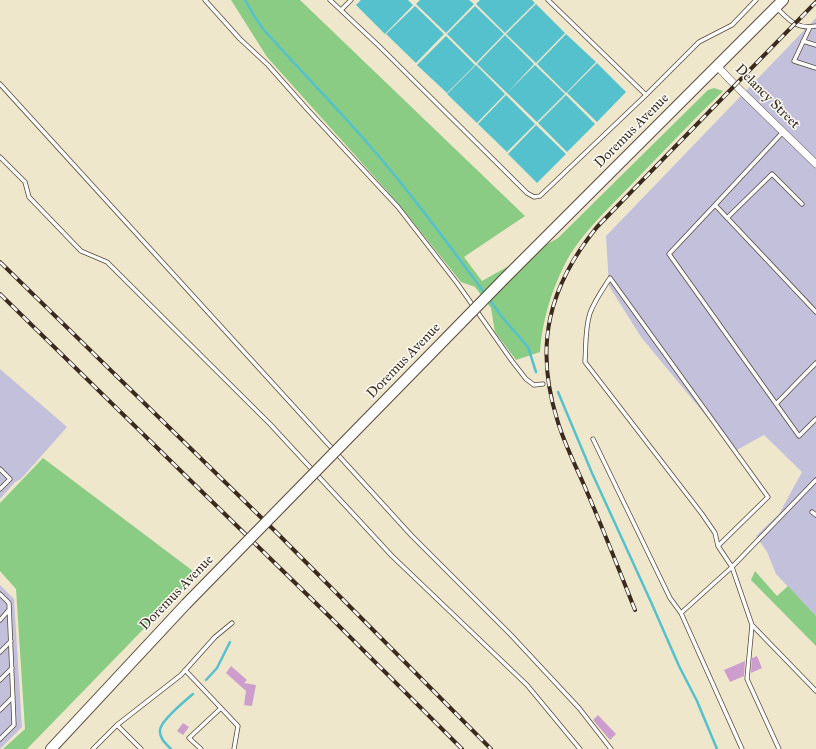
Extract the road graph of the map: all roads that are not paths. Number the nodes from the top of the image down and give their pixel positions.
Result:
1 (205, 0) edge
2 (330, 0) edge
3 (351, 0) edge
4 (548, 0) edge
5 (756, 0) edge
6 (780, 4) edge
7 (341, 10) junction
8 (816, 26) edge
9 (810, 27) junction
10 (803, 41) junction
11 (816, 45) edge
12 (717, 66) junction
13 (816, 68) edge
14 (0, 84) edge
15 (646, 95) junction
16 (783, 132) junction
17 (0, 157) edge
18 (816, 164) edge
19 (802, 204) dead end
20 (715, 205) junction
21 (727, 218) junction
22 (816, 312) edge
23 (816, 363) edge
24 (543, 384) dead end
25 (776, 404) junction
26 (816, 419) edge
27 (594, 439) dead end
28 (0, 469) edge
29 (816, 480) edge
30 (0, 489) edge
31 (812, 512) dead end
32 (816, 515) edge
33 (718, 546) junction
34 (732, 567) junction
35 (0, 594) edge
36 (10, 610) junction
37 (681, 613) junction
38 (0, 620) edge
39 (232, 623) dead end
40 (752, 625) junction
41 (11, 641) junction
42 (0, 652) edge
43 (12, 668) junction
44 (185, 670) junction
45 (0, 680) edge
46 (816, 691) edge
47 (13, 697) junction
48 (222, 708) junction
49 (0, 710) edge
50 (117, 725) junction
51 (0, 739) edge
52 (51, 749) edge
53 (93, 749) edge
54 (141, 749) edge
55 (200, 749) edge
56 (234, 749) edge
57 (580, 749) edge
58 (611, 749) edge
59 (742, 749) edge
60 (779, 749) edge

1 - 24 lane
2 - 7 lane
3 - 7 lane
4 - 15 lane
5 - 15 lane
6 - 9 lane
6 - 12 main road, Doremus Avenue
7 - 15 lane
8 - 9 lane
9 - 10 lane
10 - 11 lane
10 - 13 lane
12 - 16 street, Delancy Street
12 - 52 main road, Doremus Avenue, bridge
14 - 58 lane
16 - 18 street, Delancy Street
16 - 20 lane
17 - 57 lane
19 - 21 lane
20 - 21 lane
20 - 25 lane
21 - 22 lane
23 - 25 lane
25 - 26 lane
27 - 37 lane
28 - 30 lane
29 - 34 lane
31 - 32 lane
33 - 33 lane
33 - 34 lane
34 - 37 lane
34 - 40 lane
35 - 36 lane
36 - 38 lane
36 - 41 lane
37 - 59 lane
39 - 44 lane
40 - 46 lane
40 - 60 lane
41 - 42 lane
41 - 43 lane
43 - 45 lane
43 - 47 lane
44 - 48 lane
44 - 50 lane
47 - 49 lane
47 - 51 lane
48 - 55 lane
48 - 56 lane
50 - 53 lane
50 - 54 lane

